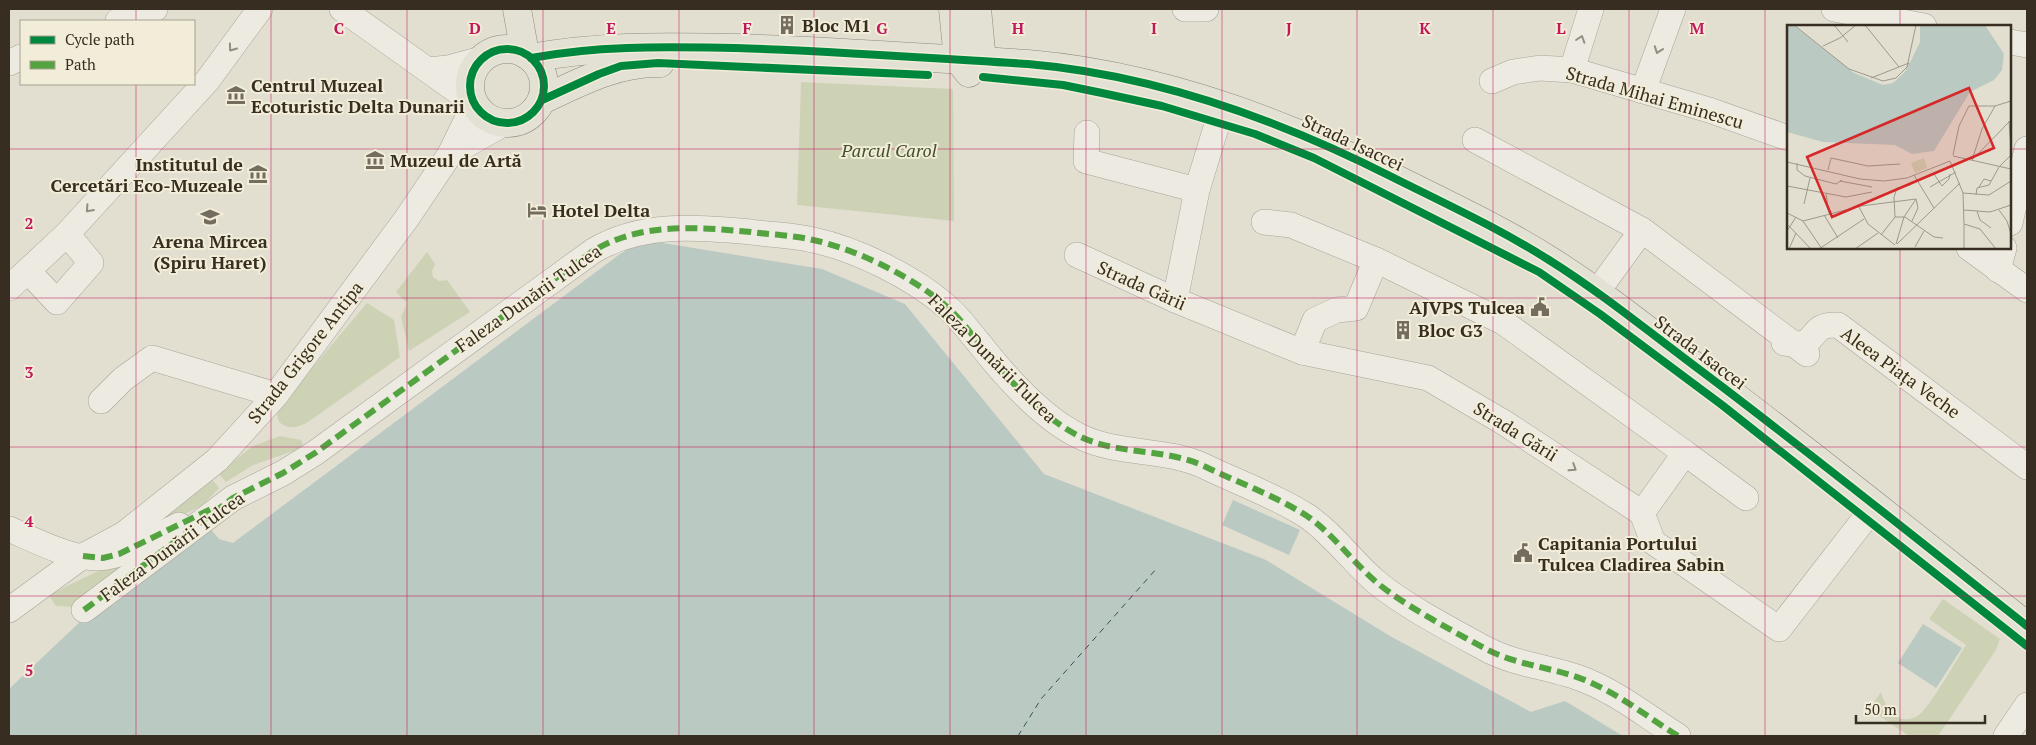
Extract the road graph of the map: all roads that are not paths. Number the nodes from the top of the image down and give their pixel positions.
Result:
1 (156, 9) edge
2 (260, 9) edge
3 (342, 9) edge
4 (507, 9) edge
5 (517, 9) edge
6 (953, 9) edge
7 (976, 9) edge
8 (1184, 9) edge
9 (1206, 9) edge
10 (1591, 9) edge
11 (1673, 9) edge
12 (1834, 9) edge
13 (1936, 9) edge
14 (121, 20) edge
15 (1919, 25) edge
16 (1934, 25) edge
17 (2011, 42) edge
18 (2027, 45) edge
19 (487, 55) junction
20 (528, 56) junction
21 (974, 68) junction
22 (428, 70) junction
23 (1572, 70) junction
24 (1492, 81) dead end
25 (1643, 91) junction
26 (542, 100) junction
27 (472, 101) junction
28 (1218, 121) junction
29 (503, 124) junction
30 (1087, 133) dead end
31 (1787, 138) edge
32 (1475, 140) dead end
33 (2027, 149) edge
34 (450, 154) junction
35 (1197, 190) junction
36 (2011, 218) edge
37 (1264, 222) dead end
38 (1642, 230) junction
39 (67, 234) junction
40 (1972, 249) edge
41 (1077, 255) dead end
42 (2001, 259) edge
43 (1376, 260) junction
44 (28, 272) junction
45 (9, 288) edge
46 (2027, 290) edge
47 (1597, 292) junction
48 (1175, 300) junction
49 (1768, 345) dead end
50 (1802, 350) junction
51 (1302, 352) junction
52 (276, 395) junction
53 (102, 401) dead end
54 (1685, 453) junction
55 (2027, 467) edge
56 (233, 498) junction
57 (1746, 498) dead end
58 (1642, 513) junction
59 (1866, 517) junction
60 (9, 529) edge
61 (83, 556) junction
62 (9, 610) edge
63 (84, 610) dead end
64 (2027, 626) edge
65 (2027, 646) edge
66 (2027, 705) edge
67 (1678, 736) edge
68 (2006, 736) edge

1 - 14 street
2 -> 39 street
3 - 22 street
4 - 19 main road
5 - 20 main road
6 - 21 main road
7 - 21 main road
8 - 9 street
23 -> 10 street
11 -> 25 street
12 - 15 street
13 - 16 street
17 - 18 street
19 - 20 main road
19 - 22 street
19 - 27 main road
20 - 21 main road, Strada Isaccei
20 - 26 main road
21 - 26 main road, Strada Isaccei
21 - 28 main road, Strada Isaccei
21 - 47 main road, Strada Isaccei
22 - 27 street
23 - 24 street, Strada Mihai Eminescu
23 - 25 street, Strada Mihai Eminescu
25 - 31 street, Strada Mihai Eminescu
26 - 29 main road
27 - 29 main road
27 - 34 street, Strada Grigore Antipa
28 - 35 street
28 - 59 main road, Strada Isaccei
29 - 34 street, Strada Grigore Antipa
30 - 35 street
32 - 38 street
33 - 36 street
34 - 52 street, Strada Grigore Antipa
35 - 48 street
37 - 43 street
38 - 47 street
38 - 50 street
39 - 44 street
39 - 44 street
40 - 42 street
41 - 48 street, Strada Gării
42 - 46 street
43 - 51 street
43 - 54 street
44 - 45 street
47 - 64 main road, Strada Isaccei
48 - 51 street, Strada Gării
49 - 50 street
50 - 55 street, Aleea Piața Veche
51 -> 58 street, Strada Gării
52 - 53 street
52 - 61 street, Strada Grigore Antipa
54 - 57 street
54 - 58 street
56 - 61 street
56 - 63 street, Faleza Dunării Tulcea
56 - 67 street, Faleza Dunării Tulcea
58 - 59 street
59 - 65 main road, Strada Isaccei
60 - 61 street
61 - 62 street, Strada Grigore Antipa
66 - 68 street

